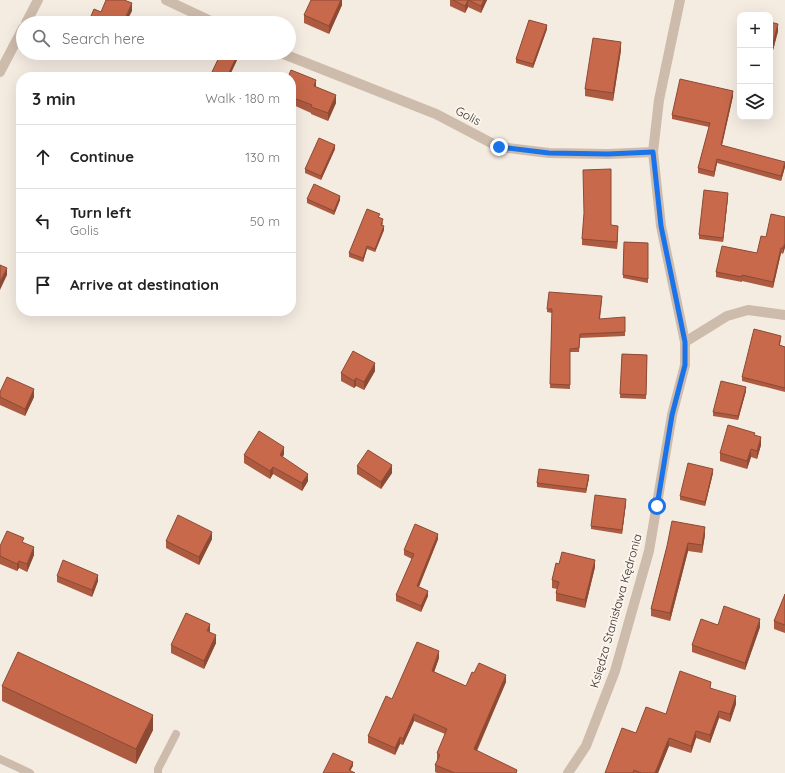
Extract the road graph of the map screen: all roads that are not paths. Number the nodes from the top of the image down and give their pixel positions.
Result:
1 (38, 0) edge
2 (166, 0) edge
3 (680, 0) edge
4 (30, 16) edge
5 (200, 16) edge
6 (16, 41) edge
7 (296, 59) edge
8 (0, 72) edge
9 (653, 152) junction
10 (785, 315) edge
11 (685, 342) junction
12 (176, 734) dead end
13 (0, 759) edge
14 (30, 773) edge
15 (158, 773) edge
16 (568, 773) edge

1 - 4 street
2 - 5 street
3 - 9 street, Księdza Stanisława Kędronia
6 - 8 street
7 - 9 street, Golis
9 - 11 street, Księdza Stanisława Kędronia
10 - 11 street
11 - 16 street, Księdza Stanisława Kędronia
12 - 15 lane
13 - 14 lane

